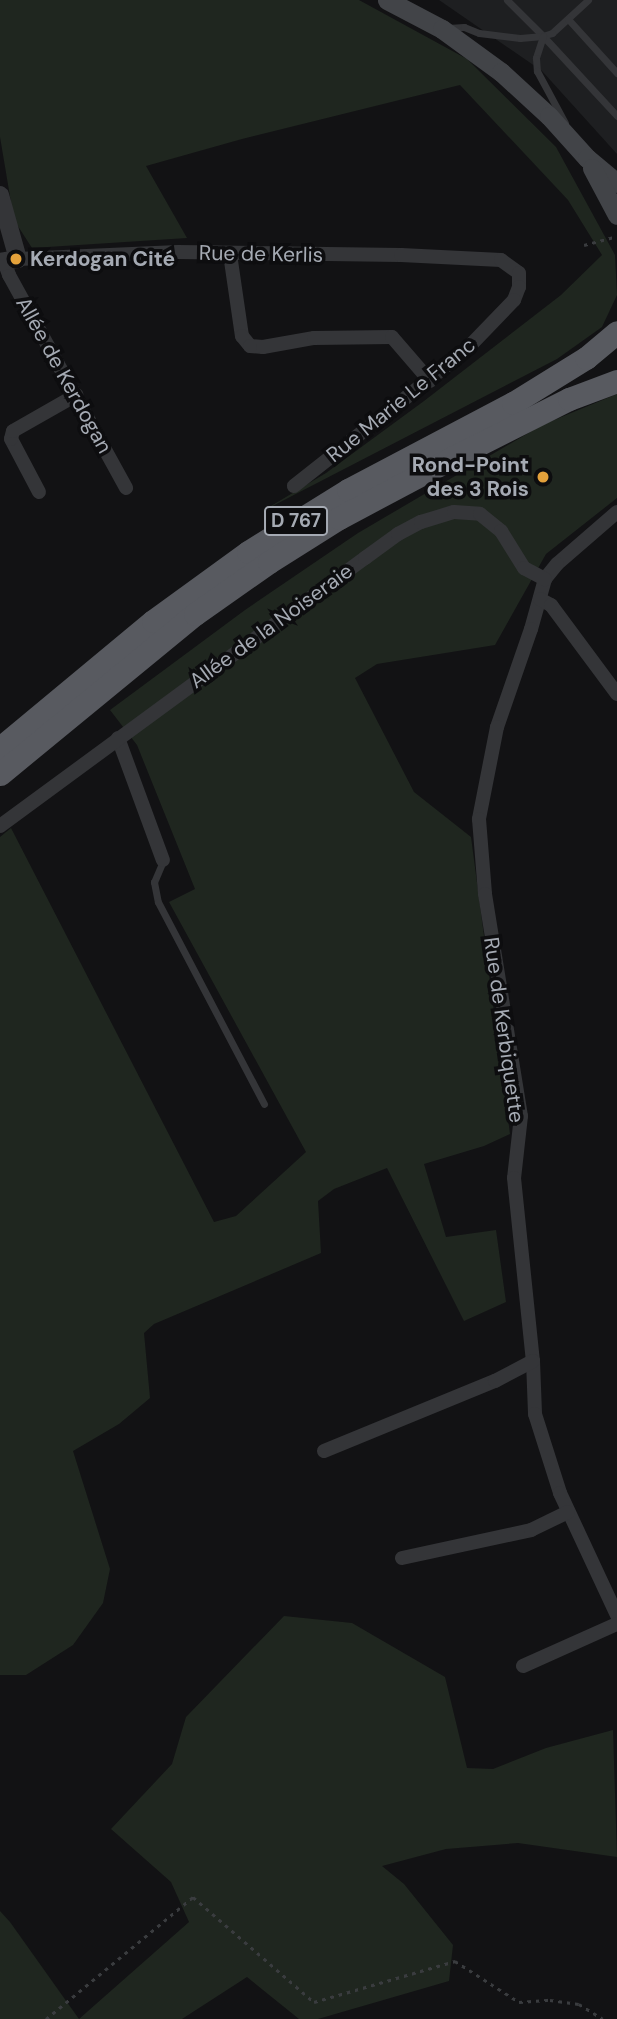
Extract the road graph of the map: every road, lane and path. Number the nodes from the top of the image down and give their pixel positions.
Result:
1 (387, 0) edge
2 (507, 0) edge
3 (588, 0) edge
4 (568, 19) junction
5 (442, 29) junction
6 (543, 36) junction
7 (617, 74) edge
8 (617, 116) edge
9 (581, 152) junction
10 (617, 183) edge
11 (0, 195) edge
12 (617, 215) edge
13 (617, 236) edge
14 (584, 245) dead end
15 (230, 254) junction
16 (7, 261) edge
17 (519, 273) joint
18 (617, 332) edge
19 (430, 381) junction
20 (617, 381) edge
21 (76, 395) junction
22 (294, 486) dead end
23 (126, 488) dead end
24 (39, 492) dead end
25 (617, 512) edge
26 (545, 579) junction
27 (540, 599) junction
28 (617, 694) edge
29 (118, 738) junction
30 (0, 748) edge
31 (0, 774) edge
32 (0, 826) edge
33 (163, 860) joint
34 (264, 1104) dead end
35 (533, 1360) junction
36 (324, 1451) dead end
37 (568, 1512) junction
38 (402, 1558) dead end
39 (617, 1615) edge
40 (617, 1623) edge
41 (523, 1666) dead end
42 (46, 2019) edge
43 (603, 2019) edge

1 - 5 main road
2 - 6 lane
3 - 4 lane
4 - 6 lane
4 - 7 lane
5 - 6 lane
5 - 9 main road
6 - 8 lane
6 - 9 lane
9 - 10 main road
9 - 12 main road
11 - 16 street
13 - 14 path
15 - 16 street, Rue de Kerlis
15 - 17 street, Rue de Kerlis
15 - 19 street
16 - 21 street, Allée de Kerdogan
17 - 19 street, Rue Marie Le Franc
18 - 30 highway, D 767
19 - 22 street, Rue Marie Le Franc
20 - 31 highway, D 767
21 - 23 street, Allée de Kerdogan
21 - 24 street
25 - 26 street, Rue de Kerbiquette
26 - 27 street, Rue de Kerbiquette
26 - 29 street, Allée de la Noiseraie
27 - 28 street
27 - 35 street, Rue de Kerbiquette
29 - 32 street, Allée de la Noiseraie
29 - 33 street
33 - 34 lane
35 - 36 street
35 - 37 street, Rue de Kerbiquette
37 - 38 street
37 - 39 street, Rue de Kerbiquette
40 - 41 street
42 - 43 path

